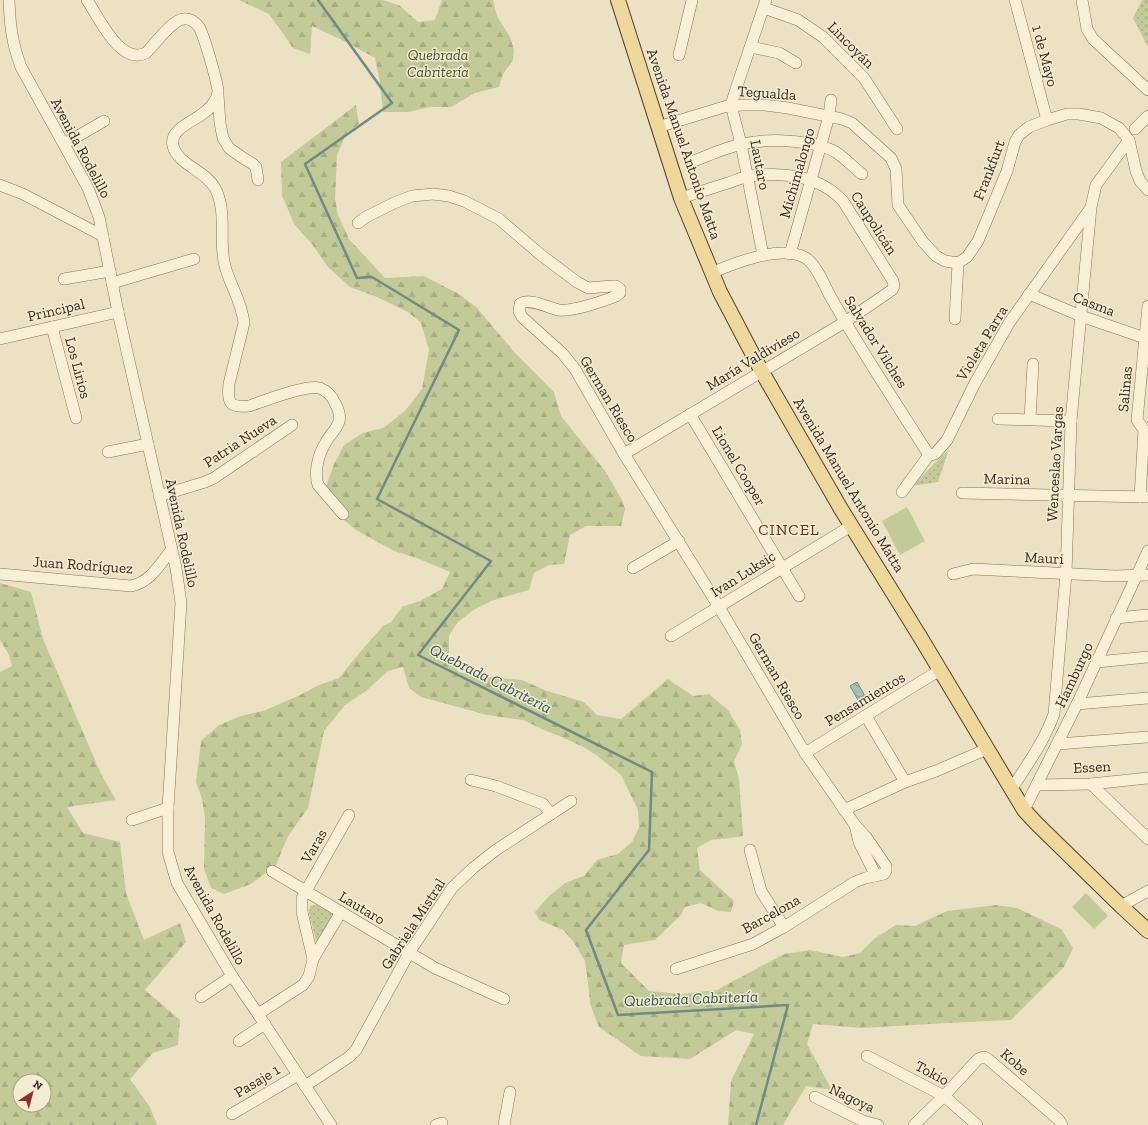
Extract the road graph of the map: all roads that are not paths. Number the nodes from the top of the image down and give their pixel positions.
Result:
1 (8, 0) edge
2 (87, 0) edge
3 (618, 0) edge
4 (692, 0) edge
5 (1015, 0) edge
6 (1082, 0) edge
7 (765, 4) edge
8 (5, 26) edge
9 (751, 47) junction
10 (679, 55) dead end
11 (796, 63) dead end
12 (1148, 90) edge
13 (218, 93) junction
14 (831, 100) dead end
15 (731, 105) junction
16 (829, 116) junction
17 (1148, 116) edge
18 (1047, 120) junction
19 (104, 121) dead end
20 (658, 127) junction
21 (897, 129) dead end
22 (1136, 129) dead end
23 (1129, 140) junction
24 (64, 144) junction
25 (741, 144) junction
26 (820, 146) junction
27 (691, 162) dead end
28 (862, 174) dead end
29 (748, 176) junction
30 (258, 180) dead end
31 (810, 180) junction
32 (0, 184) edge
33 (1148, 190) edge
34 (681, 198) junction
35 (1091, 207) junction
36 (358, 223) dead end
37 (102, 236) junction
38 (792, 254) junction
39 (763, 255) junction
40 (194, 259) dead end
41 (958, 263) junction
42 (110, 271) junction
43 (711, 274) junction
44 (64, 279) dead end
45 (112, 283) junction
46 (894, 286) joint
47 (1030, 294) junction
48 (1148, 306) edge
49 (118, 312) junction
50 (1081, 316) junction
51 (955, 319) dead end
52 (845, 322) junction
53 (52, 327) junction
54 (0, 338) edge
55 (1146, 339) edge
56 (1033, 364) dead end
57 (762, 372) junction
58 (690, 414) junction
59 (76, 418) dead end
60 (998, 419) dead end
61 (1030, 420) junction
62 (1071, 420) junction
63 (292, 425) dead end
64 (1146, 431) edge
65 (148, 444) junction
66 (108, 452) dead end
67 (624, 454) junction
68 (929, 454) junction
69 (902, 492) dead end
70 (962, 493) dead end
71 (159, 496) junction
72 (1069, 496) junction
73 (1144, 497) edge
74 (343, 514) dead end
75 (851, 526) junction
76 (679, 541) junction
77 (172, 549) junction
78 (1148, 551) edge
79 (633, 568) dead end
80 (782, 568) junction
81 (0, 574) edge
82 (952, 574) dead end
83 (1066, 574) junction
84 (1148, 575) edge
85 (1135, 576) junction
86 (799, 596) dead end
87 (720, 606) junction
88 (1148, 615) edge
89 (1116, 618) junction
90 (671, 636) dead end
91 (1148, 658) edge
92 (1097, 662) junction
93 (940, 670) junction
94 (1148, 698) edge
95 (1077, 704) junction
96 (866, 716) junction
97 (1148, 737) edge
98 (1058, 744) junction
99 (987, 749) junction
100 (804, 753) junction
101 (1148, 778) edge
102 (471, 780) dead end
103 (905, 782) junction
104 (1037, 784) junction
105 (1090, 784) junction
106 (1011, 790) junction
107 (571, 801) dead end
108 (168, 808) junction
109 (844, 810) junction
110 (1024, 810) junction
111 (551, 814) junction
112 (349, 815) dead end
113 (132, 820) dead end
114 (1148, 839) edge
115 (750, 850) dead end
116 (272, 871) dead end
117 (876, 876) joint
118 (306, 891) junction
119 (1148, 892) edge
120 (1121, 906) junction
121 (341, 912) junction
122 (784, 927) junction
123 (1148, 931) edge
124 (409, 953) junction
125 (313, 959) junction
126 (676, 969) dead end
127 (232, 976) junction
128 (201, 997) dead end
129 (504, 999) dead end
130 (258, 1014) junction
131 (265, 1024) junction
132 (239, 1041) dead end
133 (867, 1056) dead end
134 (298, 1075) junction
135 (305, 1086) junction
136 (510, 1092) dead end
137 (944, 1096) junction
138 (815, 1097) dead end
139 (232, 1114) dead end
140 (331, 1125) edge
141 (504, 1125) edge
142 (878, 1125) edge
143 (914, 1125) edge
144 (977, 1125) edge
145 (1062, 1125) edge

1 - 8 street, Avenida Rodelillo
2 - 13 street
3 - 20 main road, Avenida Manuel Antonio Matta
4 - 10 street
5 - 18 street, 1 de Mayo
6 - 12 street
7 - 9 street
7 - 21 street, Lincoyán
8 - 24 street, Avenida Rodelillo
9 - 11 street
9 - 15 street
13 - 30 street
13 - 74 street
14 - 16 street, Michimalongo
15 - 16 street, Tegualda
15 - 20 street, Tegualda
15 - 25 street, Lautaro
16 - 26 street, Michimalongo
16 - 41 street
17 - 22 street
18 - 23 street, Frankfurt
18 - 41 street, Frankfurt
19 - 24 street
20 - 34 main road, Avenida Manuel Antonio Matta
23 - 33 street
23 - 35 street, Wenceslao Vargas
24 - 37 street, Avenida Rodelillo
25 - 26 street
25 - 27 street
25 - 29 street, Lautaro
26 - 28 street
26 - 31 street, Michimalongo
29 - 31 street, Caupolicán
29 - 34 street, Caupolicán
29 - 39 street, Lautaro
31 - 38 street, Michimalongo
31 - 46 street, Caupolicán
32 - 37 street
34 - 43 main road, Avenida Manuel Antonio Matta
35 - 47 street, Violeta Parra
35 - 50 street, Wenceslao Vargas
36 - 67 street, German Riesco
37 - 42 street, Avenida Rodelillo
38 - 39 street
38 - 52 street, Salvador Vilches
39 - 43 street
40 - 45 street
41 - 51 street
42 - 44 street
42 - 45 street, Avenida Rodelillo
43 - 57 main road, Avenida Manuel Antonio Matta
45 - 49 street, Avenida Rodelillo
46 - 52 street, María Valdivieso
47 - 50 street, Casma
47 - 68 street, Violeta Parra
48 - 55 street, Salinas
49 - 53 street, Principal
49 - 65 street, Avenida Rodelillo
50 - 55 street, Casma
50 - 62 street, Wenceslao Vargas
52 - 57 street, María Valdivieso
52 - 68 street, Salvador Vilches
53 - 54 street, Principal
53 - 59 street, Los Lirios
55 - 64 street, Salinas
56 - 61 street
57 - 58 street, María Valdivieso
57 - 75 main road, Avenida Manuel Antonio Matta
58 - 67 street, María Valdivieso
58 - 80 street, Lionel Cooper
60 - 61 street
61 - 62 street
62 - 72 street, Wenceslao Vargas
63 - 71 street, Patria Nueva
64 - 73 street, Salinas
65 - 66 street
65 - 71 street, Avenida Rodelillo
67 - 76 street, German Riesco
68 - 69 street, Violeta Parra
70 - 72 street, Marina
71 - 77 street, Avenida Rodelillo
72 - 73 street, Marina
72 - 83 street, Wenceslao Vargas
75 - 80 street, Ivan Luksic
75 - 93 main road, Avenida Manuel Antonio Matta
76 - 79 street
76 - 87 street, German Riesco
77 - 81 street, Juan Rodríguez
77 - 108 street, Avenida Rodelillo
78 - 85 street, Hamburgo
80 - 86 street, Lionel Cooper
80 - 87 street, Ivan Luksic
82 - 83 street, Mauri
83 - 85 street, Mauri
83 - 106 street, Wenceslao Vargas
84 - 85 street, Mauri
85 - 89 street, Hamburgo
87 - 90 street, Ivan Luksic
87 - 100 street, German Riesco
88 - 89 street
89 - 92 street, Hamburgo
91 - 92 street
92 - 95 street, Hamburgo
93 - 96 street, Pensamientos
93 - 99 main road, Avenida Manuel Antonio Matta
94 - 95 street
95 - 98 street, Hamburgo
96 - 100 street, Pensamientos
96 - 103 street
97 - 98 street
98 - 104 street, Hamburgo
99 - 103 street
99 - 106 main road, Avenida Manuel Antonio Matta
100 - 109 street, German Riesco
101 - 105 street, Essen
102 - 111 street
103 - 109 street
104 - 105 street, Essen
104 - 110 street, Hamburgo
105 - 114 street
106 - 110 main road, Avenida Manuel Antonio Matta
107 - 111 street, Gabriela Mistral
108 - 113 street
108 - 127 street, Avenida Rodelillo
109 - 117 street, German Riesco
110 - 120 main road, Avenida Manuel Antonio Matta
111 - 124 street, Gabriela Mistral
112 - 118 street, Varas
115 - 122 street
116 - 118 street, Lautaro
117 - 122 street, Barcelona
118 - 121 street, Lautaro
118 - 125 street, Varas
119 - 120 street
120 - 123 main road, Avenida Manuel Antonio Matta
121 - 124 street, Lautaro
121 - 125 street
122 - 126 street, Barcelona
124 - 129 street, Lautaro
124 - 135 street, Gabriela Mistral
125 - 130 street
127 - 128 street
127 - 130 street, Avenida Rodelillo
130 - 131 street, Avenida Rodelillo
131 - 132 street
131 - 134 street, Avenida Rodelillo
133 - 137 street, Tokio
134 - 135 street, Avenida Rodelillo
134 - 139 street, Pasaje 1
135 - 140 street, Avenida Rodelillo
136 - 141 street
137 - 143 street, Kobe
137 - 144 street, Tokio
137 - 145 street, Kobe
138 - 142 street, Nagoya

